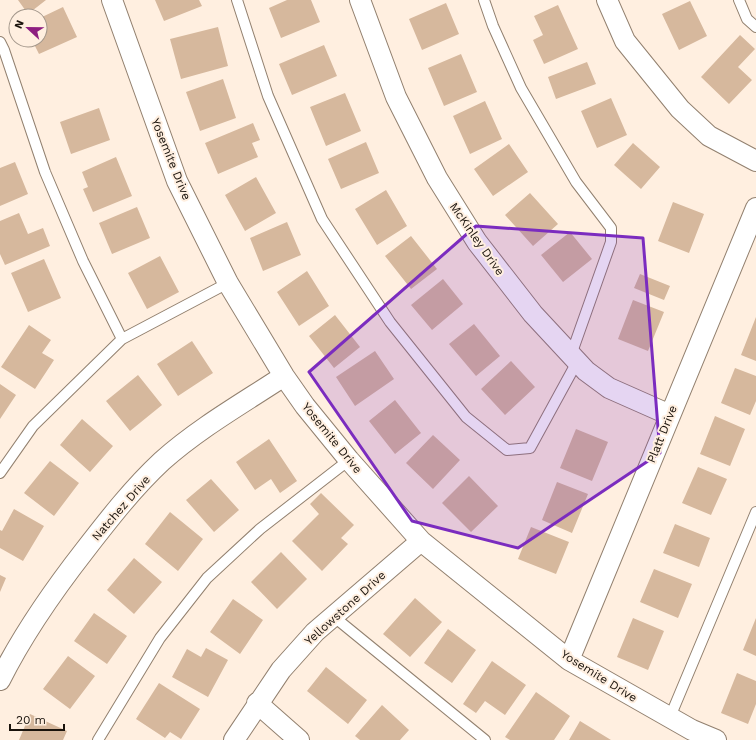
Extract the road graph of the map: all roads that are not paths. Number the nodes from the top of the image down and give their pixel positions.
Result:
1 (112, 0) edge
2 (237, 0) edge
3 (360, 0) edge
4 (484, 0) edge
5 (607, 0) edge
6 (739, 0) edge
7 (756, 27) edge
8 (0, 42) edge
9 (756, 161) edge
10 (756, 208) edge
11 (228, 283) junction
12 (122, 338) junction
13 (574, 358) junction
14 (284, 376) junction
15 (670, 415) junction
16 (349, 460) junction
17 (0, 473) edge
18 (756, 512) edge
19 (421, 541) junction
20 (333, 616) junction
21 (569, 660) junction
22 (0, 680) edge
23 (257, 703) junction
24 (670, 717) junction
25 (98, 740) edge
26 (234, 740) edge
27 (299, 740) edge
28 (484, 740) edge
29 (716, 740) edge

1 - 11 street, Yosemite Drive
2 - 13 lane
3 - 13 street, McKinley Drive
4 - 13 lane
5 - 9 street
6 - 7 lane
8 - 12 lane
10 - 15 street, Platt Drive
11 - 12 lane
11 - 14 street, Yosemite Drive
12 - 17 lane
13 - 15 street, McKinley Drive
14 - 16 street, Yosemite Drive
14 - 22 street, Natchez Drive
15 - 21 street, Platt Drive
16 - 19 street, Yosemite Drive
16 - 25 lane
18 - 24 lane
19 - 20 street, Yellowstone Drive
19 - 21 street, Yosemite Drive
20 - 23 street, Yellowstone Drive
20 - 28 lane
21 - 24 street, Yosemite Drive
23 - 26 street, Yellowstone Drive
23 - 27 street
24 - 29 street, Yosemite Drive

